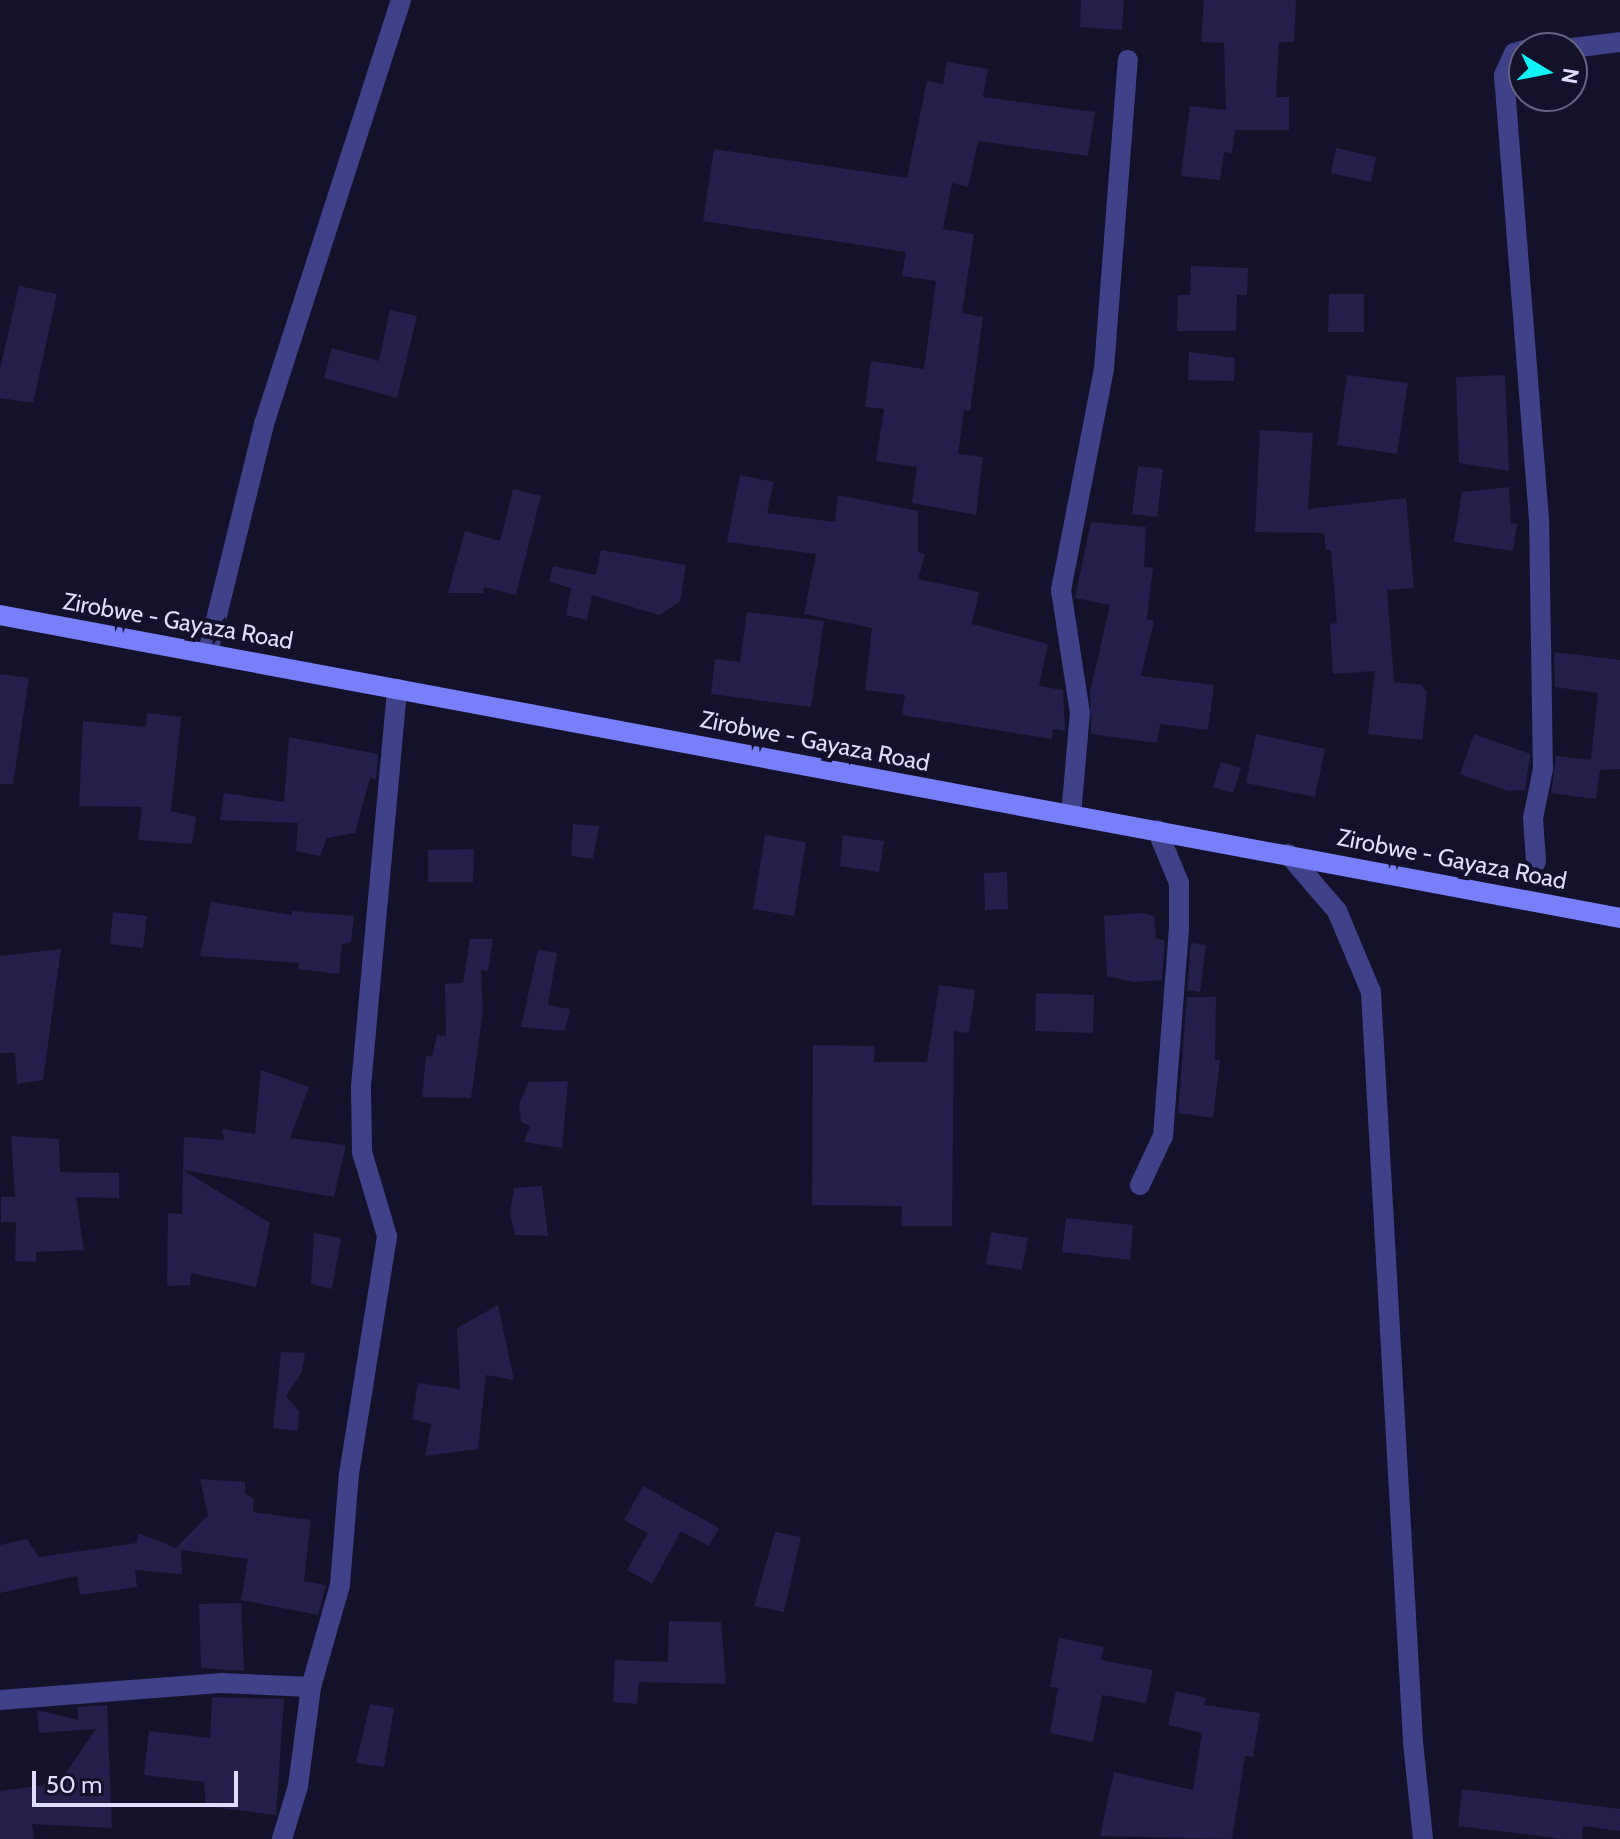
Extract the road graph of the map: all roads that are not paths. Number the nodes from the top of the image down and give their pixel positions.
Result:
1 (401, 0) edge
2 (1620, 42) edge
3 (1588, 46) edge
4 (1128, 60) dead end
5 (1508, 66) edge
6 (0, 615) edge
7 (208, 652) junction
8 (397, 689) junction
9 (1071, 815) junction
10 (1157, 830) junction
11 (1288, 854) junction
12 (1536, 862) dead end
13 (1620, 918) edge
14 (1140, 1185) dead end
15 (311, 1687) junction
16 (0, 1700) edge
17 (282, 1839) edge
18 (1423, 1839) edge

1 - 7 street
2 - 3 street
4 - 9 street
5 - 12 street
6 - 7 street, Zirobwe - Gayaza Road
7 - 8 street, Zirobwe - Gayaza Road
8 - 9 street, Zirobwe - Gayaza Road
8 - 15 street
9 - 10 street, Zirobwe - Gayaza Road
10 - 11 street, Zirobwe - Gayaza Road
10 - 14 street
11 - 13 street, Zirobwe - Gayaza Road
11 - 18 street
15 - 16 street
15 - 17 street

